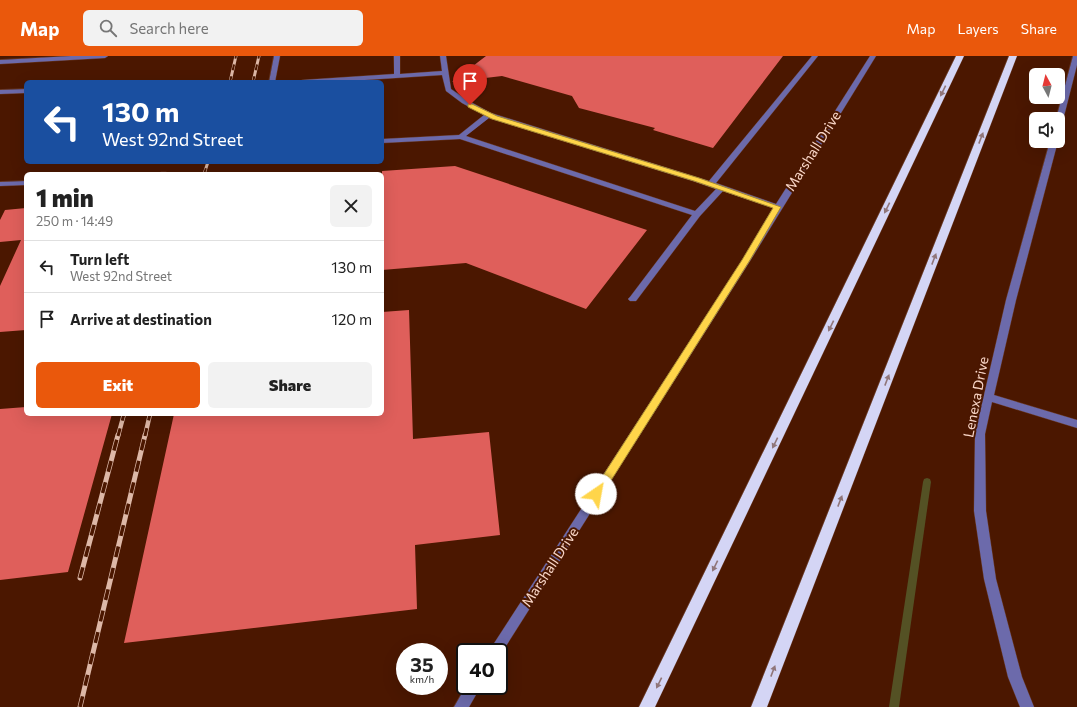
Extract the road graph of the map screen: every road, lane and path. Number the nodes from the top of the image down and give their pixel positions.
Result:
1 (105, 56) edge
2 (277, 56) edge
3 (397, 56) edge
4 (443, 56) edge
5 (815, 56) edge
6 (873, 56) edge
7 (960, 56) edge
8 (1013, 56) edge
9 (1076, 56) edge
10 (0, 62) edge
11 (445, 73) junction
12 (397, 76) junction
13 (272, 80) edge
14 (334, 80) edge
15 (24, 91) edge
16 (0, 92) edge
17 (1061, 112) edge
18 (488, 115) junction
19 (461, 137) junction
20 (384, 141) edge
21 (1052, 148) edge
22 (24, 183) edge
23 (0, 184) edge
24 (711, 184) junction
25 (721, 188) junction
26 (778, 207) junction
27 (697, 214) junction
28 (633, 299) dead end
29 (988, 397) junction
30 (1077, 424) edge
31 (502, 643) edge
32 (468, 695) edge
33 (461, 707) edge
34 (648, 707) edge
35 (759, 707) edge
36 (1027, 707) edge

1 - 10 street
2 - 13 street
3 - 12 street
4 - 11 street
5 - 24 street
6 - 26 street, Marshall Drive
7 -> 34 highway
35 -> 8 highway
9 - 17 street
11 - 12 street
11 - 18 street
12 - 14 street
15 - 16 street
18 - 19 street
18 - 24 street
19 - 20 street
19 - 27 street
21 - 29 street, Lenexa Drive
22 - 23 street
24 - 25 street
25 - 26 street
25 - 27 street
26 - 31 street, Marshall Drive
27 - 28 street
29 - 30 street
29 - 36 street, Lenexa Drive
32 - 33 street

